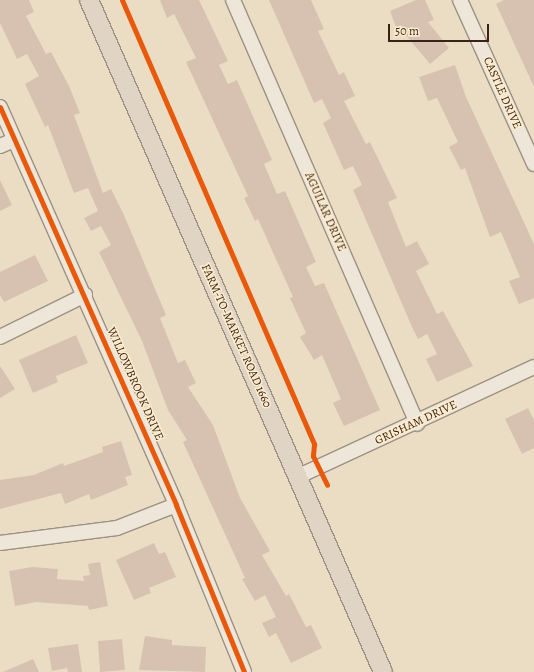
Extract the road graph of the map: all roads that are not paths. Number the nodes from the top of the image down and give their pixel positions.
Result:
1 (89, 0) edge
2 (233, 0) edge
3 (460, 0) edge
4 (0, 107) edge
5 (14, 140) junction
6 (0, 146) edge
7 (534, 164) edge
8 (85, 295) junction
9 (0, 337) edge
10 (534, 367) edge
11 (417, 424) junction
12 (297, 476) junction
13 (176, 505) junction
14 (0, 543) edge
15 (244, 672) edge
16 (383, 672) edge

1 - 12 main road, FARM-TO-MARKET ROAD 1660
2 - 11 street, AGUILAR DRIVE
3 - 7 street, CASTLE DRIVE
4 - 5 street, WILLOWBROOK DRIVE
5 - 6 street
5 - 8 street, WILLOWBROOK DRIVE
8 - 9 street
8 - 13 street, WILLOWBROOK DRIVE
10 - 11 street, GRISHAM DRIVE
11 - 12 street, GRISHAM DRIVE
12 - 16 main road, FARM-TO-MARKET ROAD 1660
13 - 14 street
13 - 15 street, WILLOWBROOK DRIVE

